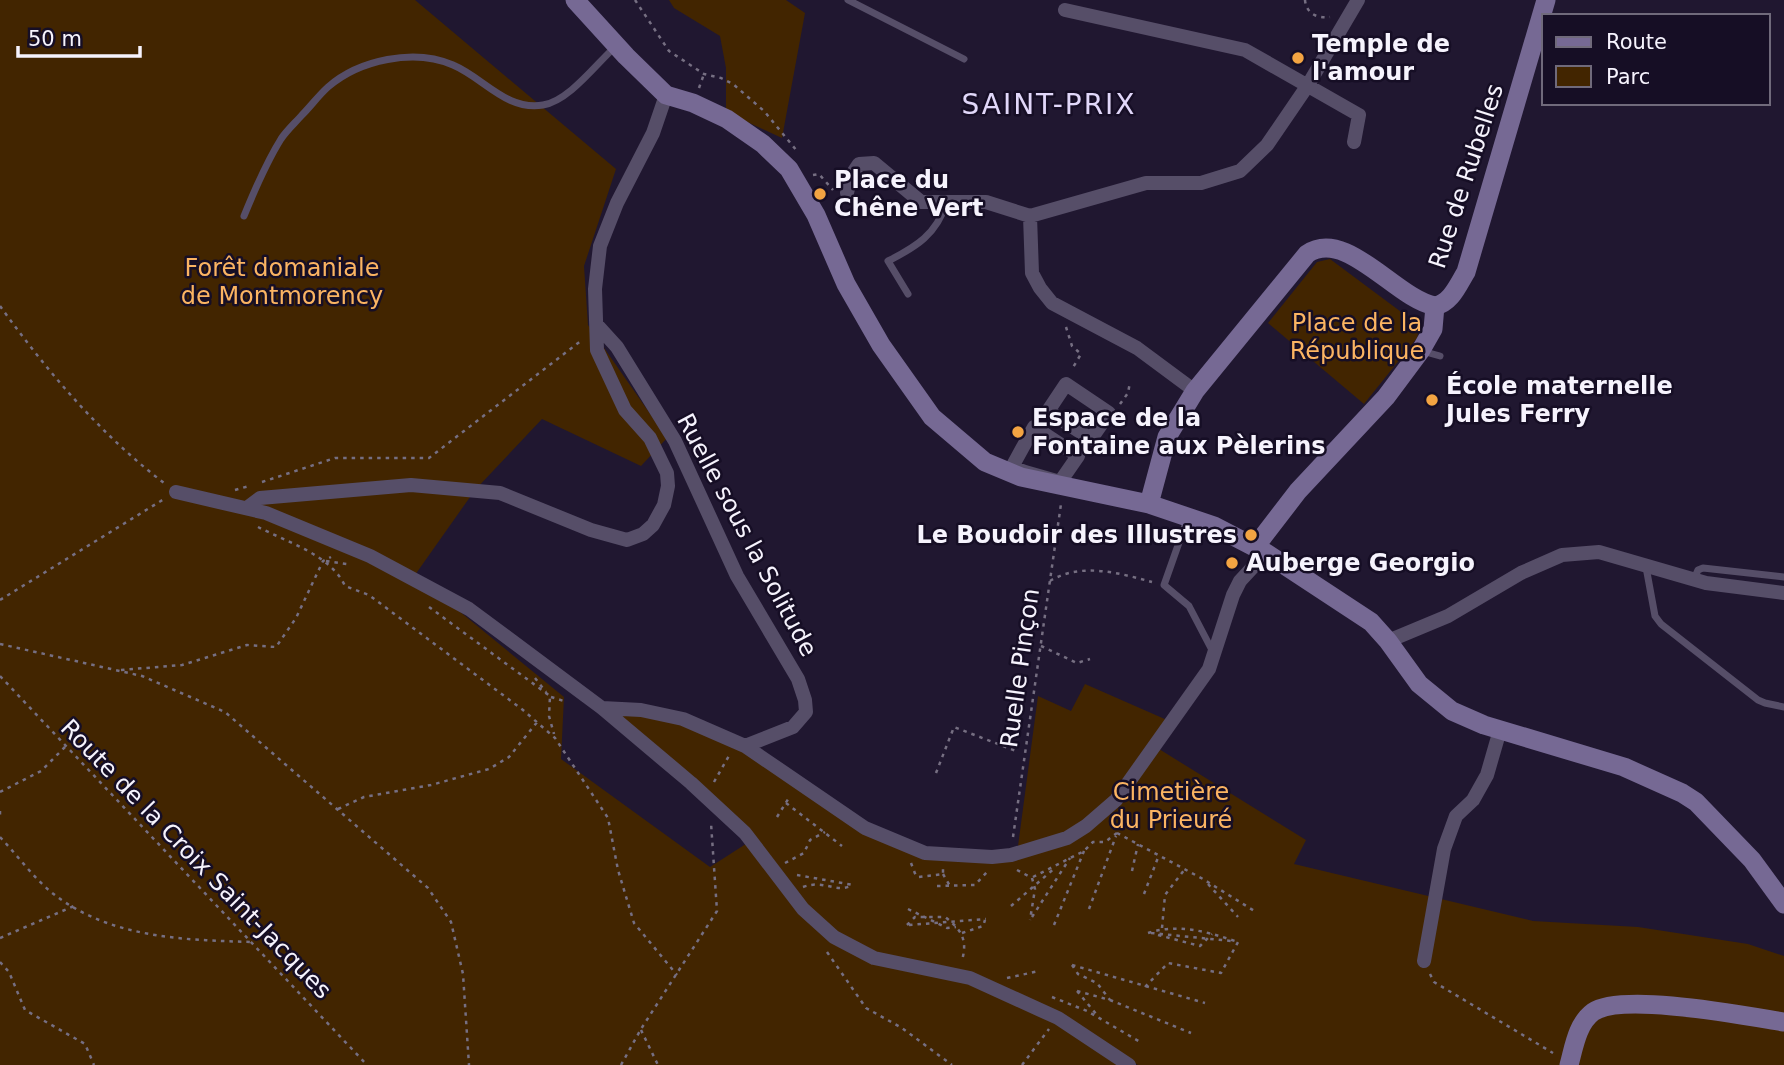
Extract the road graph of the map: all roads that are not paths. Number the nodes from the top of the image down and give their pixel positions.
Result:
1 (575, 0) edge
2 (848, 0) edge
3 (1358, 0) edge
4 (1546, 0) edge
5 (1065, 10) dead end
6 (617, 46) junction
7 (964, 59) dead end
8 (1308, 85) junction
9 (666, 95) junction
10 (1354, 142) dead end
11 (847, 193) dead end
12 (946, 203) junction
13 (244, 216) dead end
14 (1030, 216) junction
15 (908, 294) dead end
16 (1435, 306) junction
17 (597, 327) junction
18 (1421, 350) junction
19 (1440, 356) dead end
20 (1195, 391) junction
21 (1078, 456) joint
22 (176, 492) road end
23 (1149, 504) junction
24 (248, 507) junction
25 (1188, 517) junction
26 (1261, 550) junction
27 (1646, 566) junction
28 (1784, 577) edge
29 (1693, 580) junction
30 (1784, 593) edge
31 (1388, 641) junction
32 (1214, 654) junction
33 (1784, 707) edge
34 (601, 708) junction
35 (1500, 730) junction
36 (741, 744) junction
37 (1784, 904) edge
38 (1424, 961) road end
39 (1784, 1022) edge
40 (1129, 1065) edge
41 (1569, 1065) edge

1 - 6 street
2 - 7 lane
3 - 8 street
4 - 16 street, Rue de Rubelles
5 - 8 street
6 - 9 street
6 - 13 lane
8 - 10 street
8 - 14 street
9 - 17 street
9 - 23 street
11 - 12 street
12 - 14 street
12 - 15 lane
14 - 20 street
16 - 18 street
16 - 20 street
17 - 24 street
17 - 36 street, Ruelle sous la Solitude
18 - 19 lane
18 - 26 street
20 - 23 street
21 - 21 street
22 - 24 street
23 - 25 street
24 - 34 street
25 - 26 street
25 - 32 lane
26 - 31 street
26 - 32 street
27 - 29 street
27 - 31 street
27 - 33 lane
28 - 29 lane
29 - 30 street
31 - 35 street
32 - 36 street
34 - 36 street
34 - 40 street
35 - 37 street
35 - 38 street
39 - 41 street

